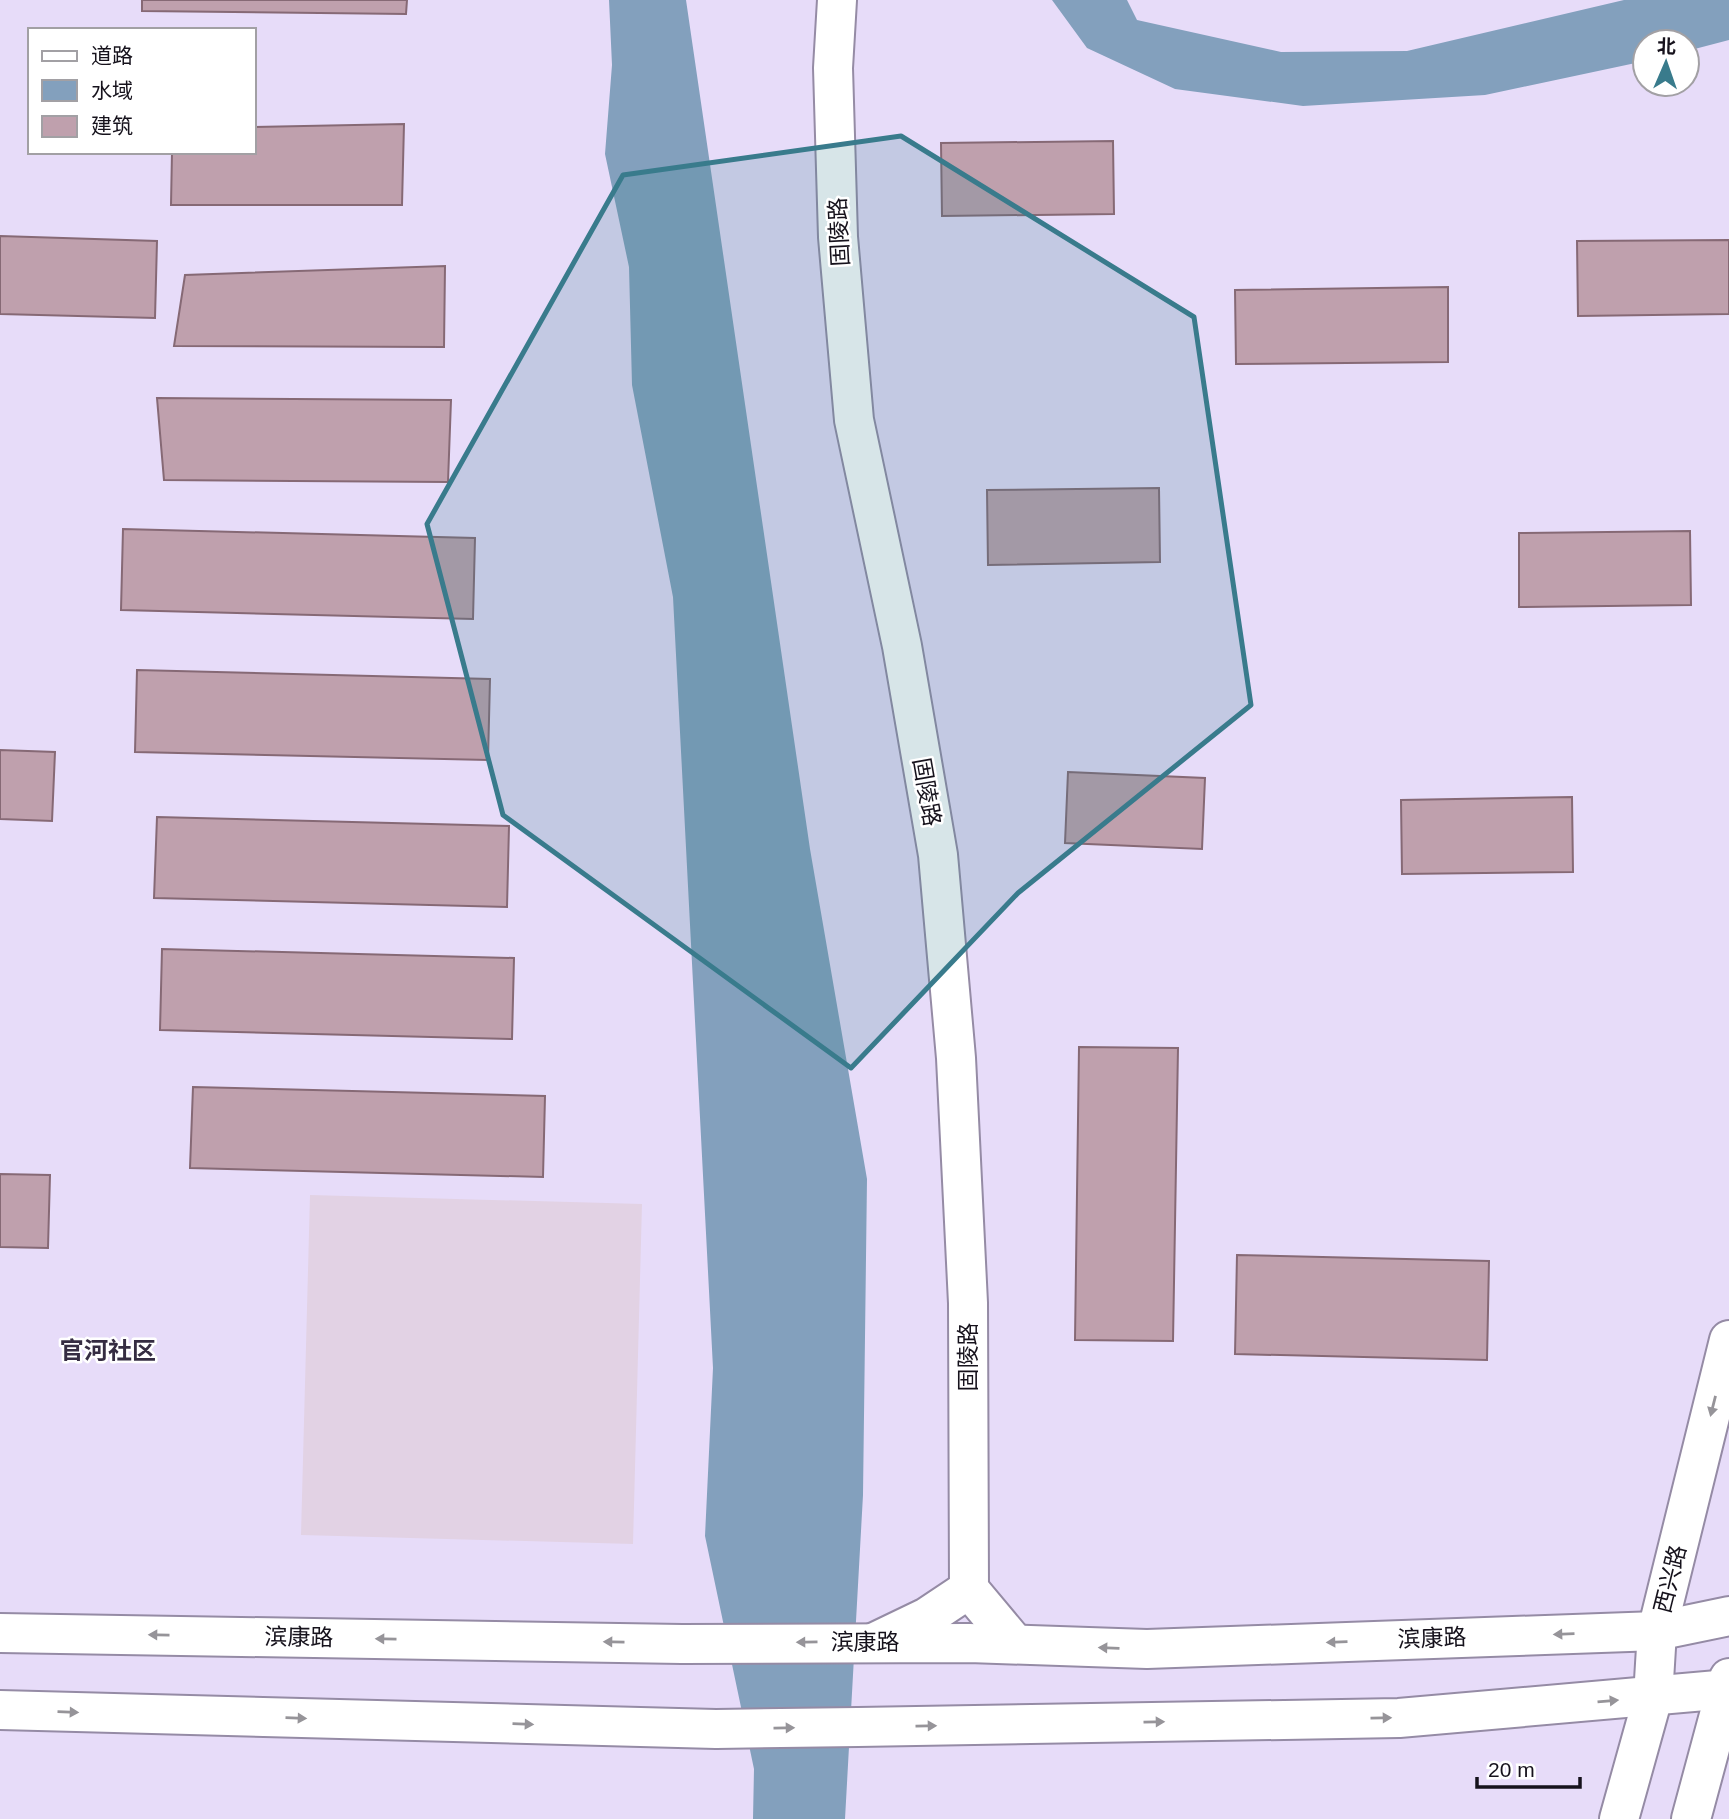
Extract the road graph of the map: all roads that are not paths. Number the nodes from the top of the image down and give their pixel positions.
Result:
1 (837, 0) edge
2 (1729, 1340) edge
3 (969, 1589) junction
4 (1729, 1615) edge
5 (1657, 1631) junction
6 (0, 1633) edge
7 (875, 1642) junction
8 (1015, 1644) junction
9 (1728, 1686) edge
10 (1653, 1697) junction
11 (0, 1710) edge
12 (1619, 1819) edge
13 (1691, 1819) edge

1 - 3 main road, 固陵路
2 -> 5 main road, 西兴路
3 - 7 main road
3 - 8 main road
4 - 5 main road, 滨康路
5 -> 8 main road, 滨康路
5 - 10 main road, 西兴路
7 -> 6 main road, 滨康路
7 - 8 main road, 滨康路
9 - 10 main road
9 - 13 main road
11 -> 10 main road
10 - 12 main road, 西兴路

